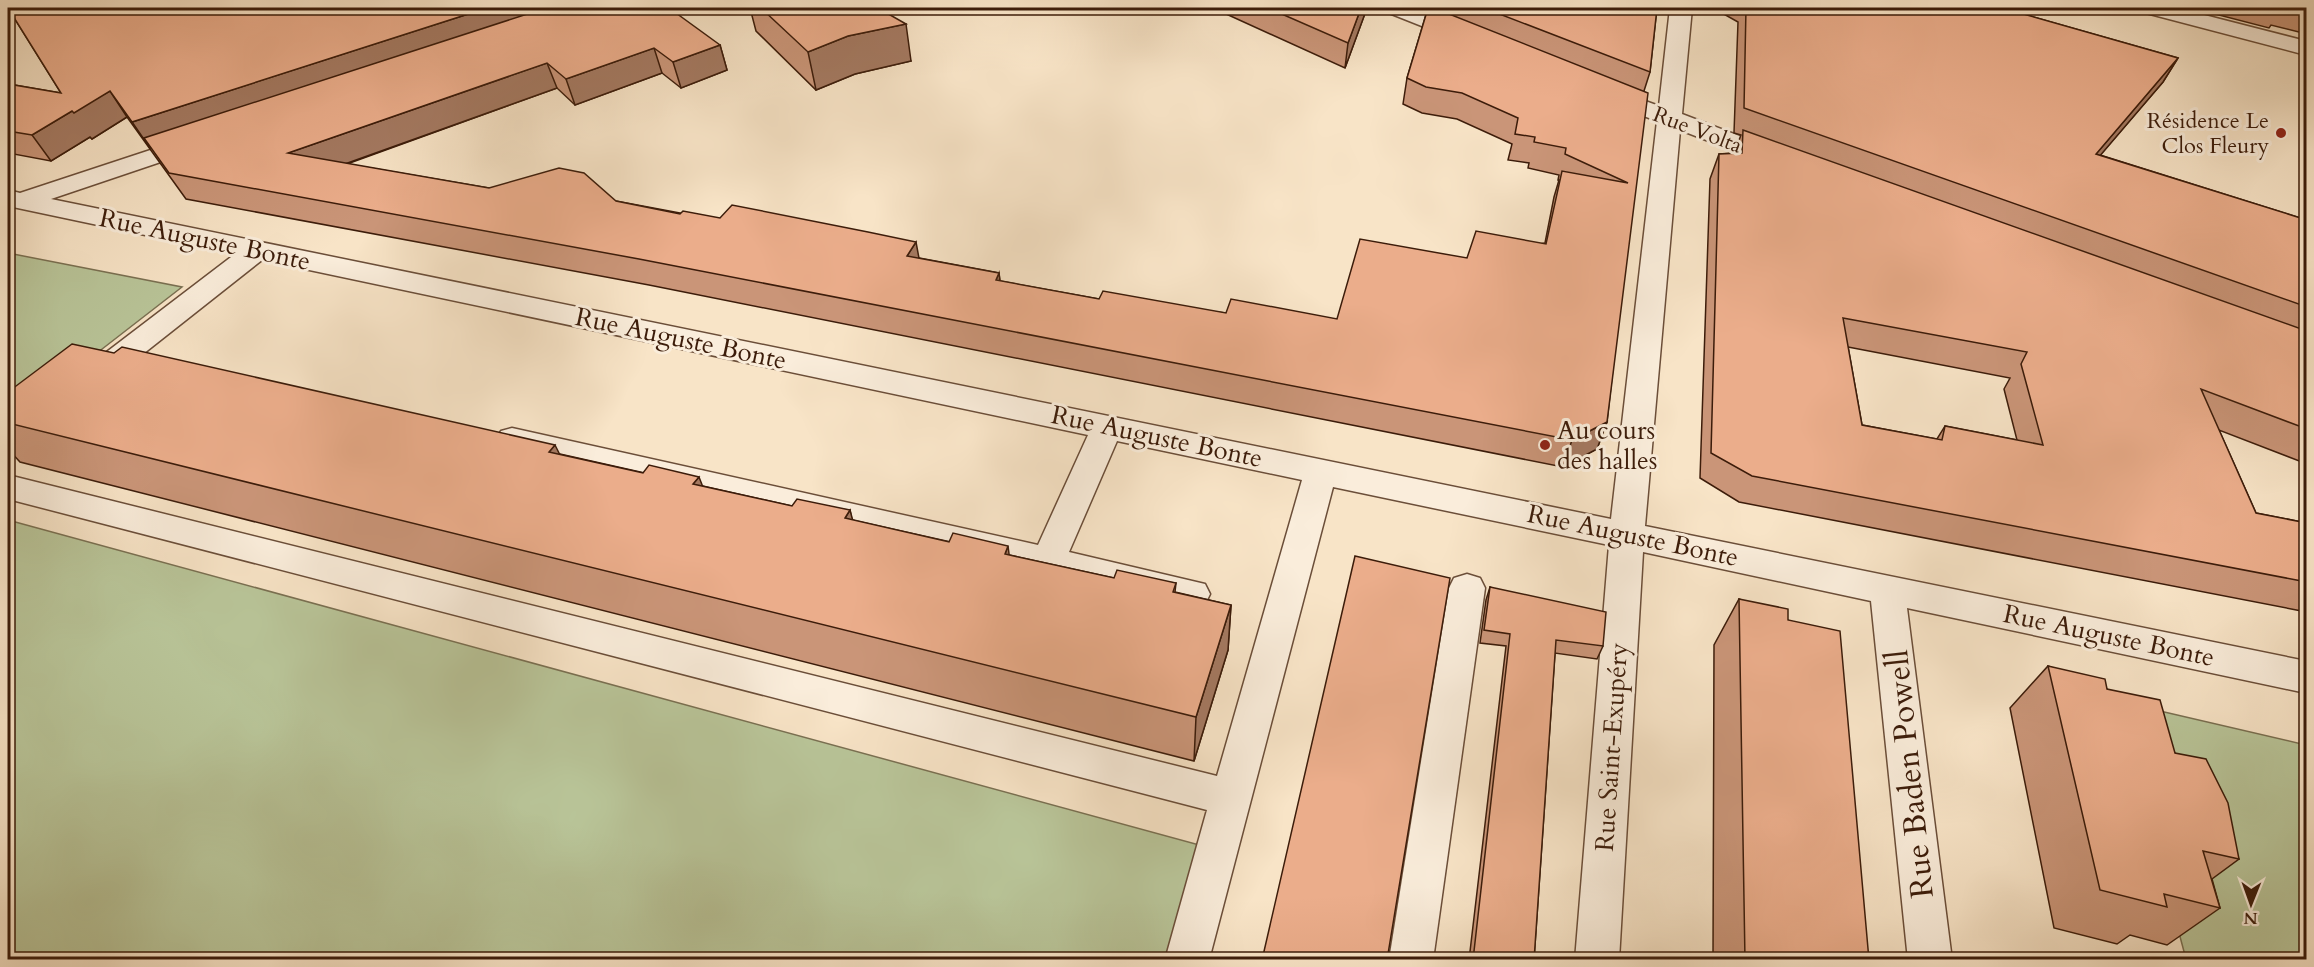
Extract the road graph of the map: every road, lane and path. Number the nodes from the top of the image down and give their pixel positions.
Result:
1 (1397, 8) edge
2 (1681, 8) edge
3 (2154, 8) edge
4 (1484, 43) edge
5 (2307, 48) edge
6 (1582, 83) edge
7 (1668, 119) junction
8 (226, 132) edge
9 (1802, 168) edge
10 (12, 202) edge
11 (257, 250) junction
12 (72, 394) edge
13 (1108, 426) junction
14 (479, 431) edge
15 (1321, 470) junction
16 (8, 487) edge
17 (1628, 534) junction
18 (1047, 561) junction
19 (1467, 588) dead end
20 (1887, 588) junction
21 (1192, 594) edge
22 (2307, 677) edge
23 (1231, 798) junction
24 (1187, 960) edge
25 (1411, 960) edge
26 (1597, 960) edge
27 (1930, 960) edge

1 - 4 street
2 - 7 street, Rue Saint-Exupéry
3 - 5 street
6 - 7 street, Rue Volta
7 - 9 street, Rue Volta
7 - 17 street, Rue Saint-Exupéry
8 - 10 street
10 - 11 street, Rue Auguste Bonte
11 - 12 street
11 - 13 street, Rue Auguste Bonte
13 - 15 street, Rue Auguste Bonte
13 - 18 street
14 - 18 street
15 - 17 street, Rue Auguste Bonte
15 - 23 street
16 - 23 street
17 - 20 street, Rue Auguste Bonte
17 - 26 street, Rue Saint-Exupéry
18 - 21 street
19 - 25 street
20 - 22 street, Rue Auguste Bonte
20 - 27 street, Rue Baden Powell
23 - 24 street

